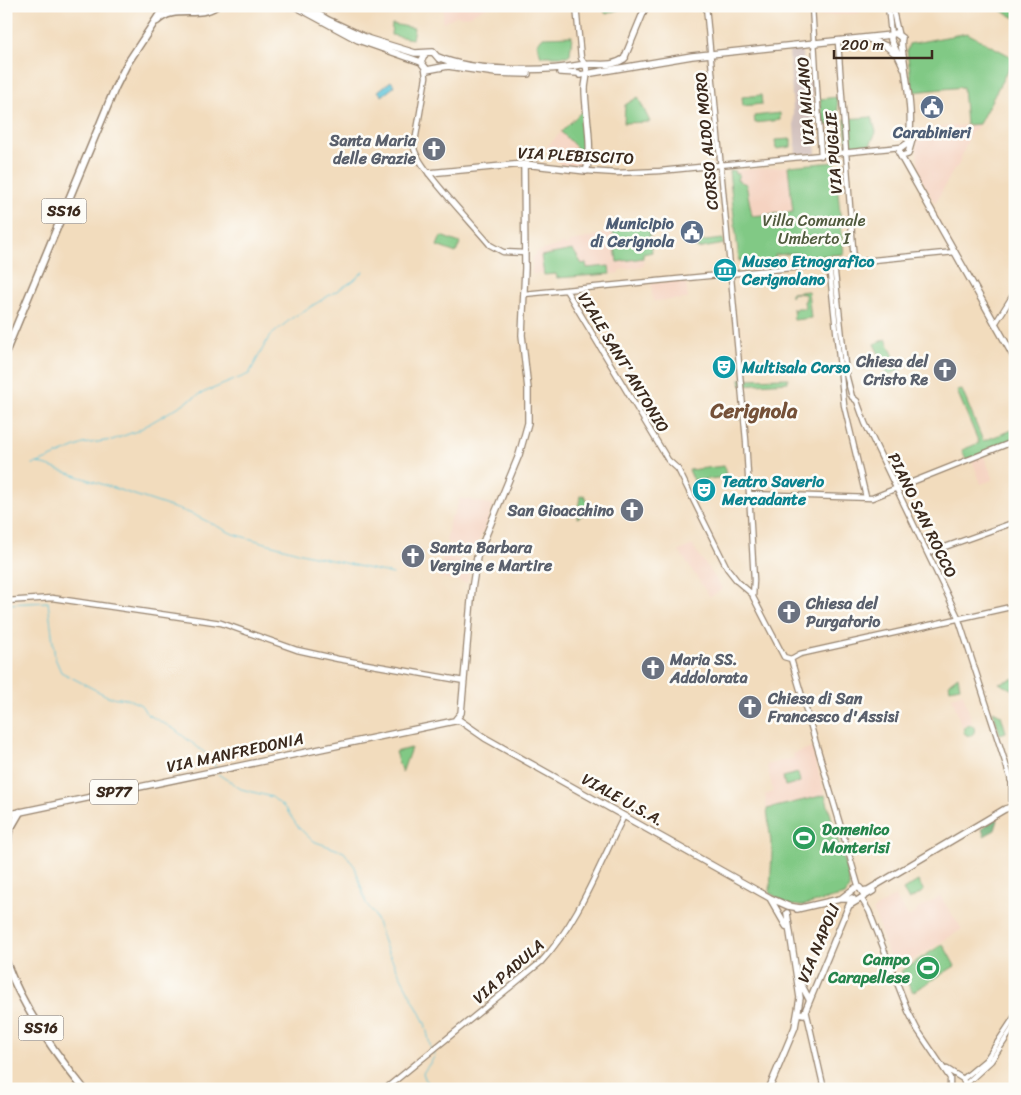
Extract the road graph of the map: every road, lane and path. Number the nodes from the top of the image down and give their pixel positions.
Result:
1 (189, 6) edge
2 (216, 6) edge
3 (296, 6) edge
4 (305, 6) edge
5 (576, 6) edge
6 (646, 6) edge
7 (706, 6) edge
8 (812, 6) edge
9 (890, 6) edge
10 (199, 12) junction
11 (159, 14) edge
12 (890, 23) junction
13 (898, 33) junction
14 (891, 35) junction
15 (882, 36) junction
16 (869, 39) junction
17 (838, 42) junction
18 (901, 42) junction
19 (892, 43) junction
20 (814, 44) junction
21 (425, 54) junction
22 (711, 54) junction
23 (898, 56) junction
24 (130, 57) junction
25 (438, 57) junction
26 (581, 58) junction
27 (624, 58) junction
28 (421, 62) junction
29 (640, 64) junction
30 (579, 66) junction
31 (586, 66) junction
32 (618, 67) junction
33 (425, 69) junction
34 (435, 69) junction
35 (905, 70) junction
36 (122, 71) junction
37 (581, 74) junction
38 (426, 77) junction
39 (904, 152) junction
40 (846, 154) junction
41 (821, 156) junction
42 (524, 164) junction
43 (721, 165) junction
44 (586, 171) junction
45 (429, 173) junction
46 (525, 246) junction
47 (955, 252) junction
48 (516, 253) junction
49 (525, 253) junction
50 (525, 260) junction
51 (854, 262) junction
52 (831, 264) junction
53 (731, 274) junction
54 (566, 290) junction
55 (1015, 292) edge
56 (524, 294) junction
57 (995, 324) junction
58 (6, 344) edge
59 (6, 352) edge
60 (1015, 359) edge
61 (852, 397) junction
62 (844, 401) junction
63 (857, 406) junction
64 (846, 409) junction
65 (1015, 441) edge
66 (897, 489) junction
67 (749, 494) junction
68 (866, 497) junction
69 (1015, 522) edge
70 (928, 553) junction
71 (752, 594) junction
72 (6, 601) edge
73 (1015, 606) edge
74 (958, 617) junction
75 (791, 659) junction
76 (464, 681) junction
77 (461, 718) junction
78 (1006, 764) junction
79 (1014, 779) edge
80 (1013, 803) edge
81 (20, 812) junction
82 (8, 814) edge
83 (624, 816) junction
84 (9, 826) edge
85 (6, 858) edge
86 (857, 894) junction
87 (784, 909) junction
88 (6, 962) edge
89 (6, 972) edge
90 (798, 979) junction
91 (802, 986) junction
92 (813, 986) junction
93 (805, 998) junction
94 (803, 1014) junction
95 (1015, 1016) edge
96 (1015, 1025) edge
97 (941, 1064) junction
98 (958, 1077) junction
99 (951, 1080) junction
100 (965, 1086) edge
101 (79, 1089) edge
102 (84, 1089) edge
103 (385, 1089) edge
104 (768, 1089) edge
105 (824, 1089) edge
106 (950, 1089) edge

1 - 10 highway
2 - 10 highway
3 - 28 main road
4 - 21 main road
5 - 26 street
6 - 27 main road
7 - 22 street, CORSO ALDO MORO
8 - 20 street, VIA MILANO
9 - 12 street
9 - 13 street
10 - 11 highway
11 - 24 highway, SS16
11 - 24 highway, SS16
12 - 14 street
12 - 15 street
13 - 14 main road
13 - 18 main road
14 - 15 main road
14 - 19 main road
15 - 16 main road
16 - 17 main road
16 - 19 main road
16 - 23 main road
17 - 20 main road
17 - 40 street, VIA PUGLIE
18 - 19 main road
18 - 35 main road
19 - 23 main road
20 - 22 main road
20 - 41 street, VIA MILANO
21 - 25 main road
21 - 28 main road
22 - 29 main road
22 - 43 street, CORSO ALDO MORO
23 - 35 main road
24 - 36 highway, SS16
25 - 30 main road
25 - 34 main road
26 - 30 street
26 - 31 street
27 - 29 main road
27 - 31 main road
27 - 32 main road
28 - 33 main road
29 - 32 main road
30 - 31 main road
30 - 37 main road
31 - 37 main road
32 - 37 main road
33 - 34 main road
33 - 38 street
34 - 37 main road
34 - 38 street
35 - 39 main road
36 - 58 highway, SS16
36 - 59 highway, SS16
37 - 44 main road
38 - 45 street
39 - 40 street, VIA PLEBISCITO
39 - 47 main road
40 - 41 street, VIA PLEBISCITO
40 - 51 street, VIA PUGLIE
41 - 43 street, VIA PLEBISCITO
42 - 44 main road, VIA PLEBISCITO
42 - 45 main road, VIA PLEBISCITO
42 - 46 main road
43 - 44 street, VIA PLEBISCITO
43 - 53 street, CORSO ALDO MORO
45 - 48 street
46 - 48 street
46 - 49 main road
47 - 51 street
47 - 57 main road
48 - 49 street
48 - 50 street
49 - 50 main road
50 - 56 main road
51 - 52 street
52 - 53 street
52 - 61 street
52 - 62 street
53 - 54 street
53 - 67 street, CORSO ALDO MORO
54 - 56 street
54 - 71 street, VIALE SANT'ANTONIO
55 - 57 street
56 - 76 main road
57 - 60 main road
61 - 62 street
61 - 63 street
62 - 64 street
63 - 64 street
63 - 66 street, PIANO SAN ROCCO
64 - 68 street
65 - 66 street
66 - 68 street
66 - 70 street, PIANO SAN ROCCO
67 - 68 street
67 - 71 street, CORSO ALDO MORO
69 - 70 street
70 - 74 street, PIANO SAN ROCCO
71 - 75 street
72 - 76 street
73 - 74 street
74 - 75 street
74 - 78 street, PIANO SAN ROCCO
75 - 86 street
76 - 77 main road
77 - 81 main road, VIA MANFREDONIA / SP77
77 - 83 main road, VIALE U.S.A.
78 - 79 street, PIANO SAN ROCCO
78 - 79 street
79 - 80 main road
80 - 86 main road
81 - 82 main road, SP77
81 - 84 highway
82 - 84 highway
83 - 87 main road, VIALE U.S.A.
83 - 103 street, VIA PADULA
84 - 85 highway
86 - 87 main road, VIALE U.S.A.
86 - 92 main road, VIA NAPOLI
86 - 97 street
87 - 90 main road
88 - 102 highway, SS16
89 - 101 highway, SS16
90 - 91 main road
90 - 93 main road
91 - 92 main road
91 - 93 main road
92 - 93 main road, VIA NAPOLI
93 - 94 main road, VIA NAPOLI
94 - 104 main road, VIA NAPOLI
94 - 105 street
95 - 100 street
96 - 100 street
97 - 98 street
97 - 99 street
98 - 99 street
98 - 100 street
99 - 106 street

